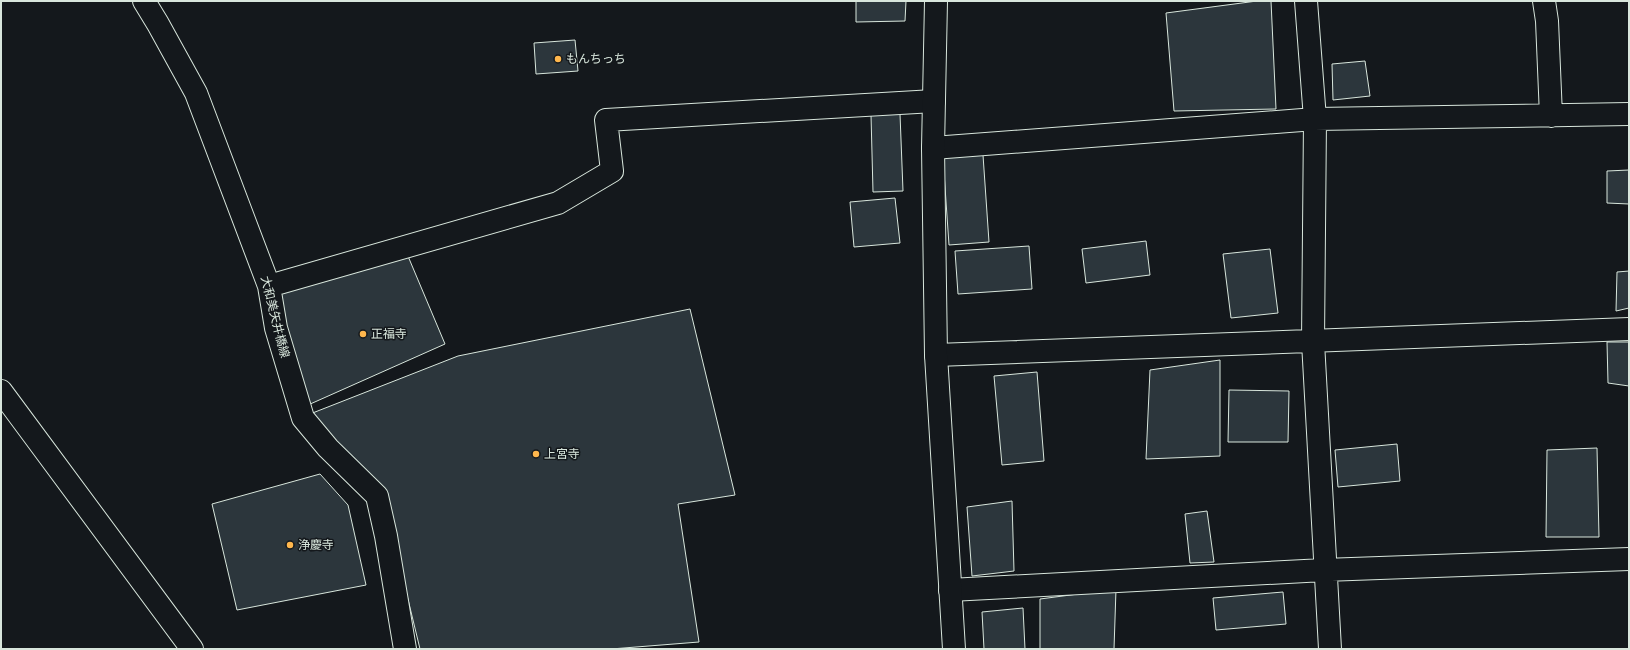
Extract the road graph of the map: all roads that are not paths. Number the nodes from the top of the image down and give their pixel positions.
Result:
1 (144, 1) edge
2 (936, 1) edge
3 (1306, 1) edge
4 (1544, 1) edge
5 (934, 101) junction
6 (1629, 114) edge
7 (1551, 116) junction
8 (1315, 119) junction
9 (934, 148) junction
10 (269, 286) junction
11 (1629, 329) edge
12 (1313, 342) junction
13 (936, 355) junction
14 (1, 391) edge
15 (1629, 559) edge
16 (1324, 570) junction
17 (950, 590) junction
18 (192, 649) edge
19 (405, 649) edge
20 (954, 649) edge
21 (1330, 649) edge

1 - 10 street, 大和美矢井橋線
2 - 5 street
3 - 8 street
4 - 7 street
5 - 9 street
5 - 10 street
6 - 7 street
7 - 8 street
8 - 9 street
8 - 12 street
9 - 13 street
10 - 19 street, 大和美矢井橋線
11 - 12 street
12 - 13 street
12 - 16 street
13 - 17 street
14 - 18 street
15 - 16 street
16 - 17 street
16 - 21 street
17 - 20 street

